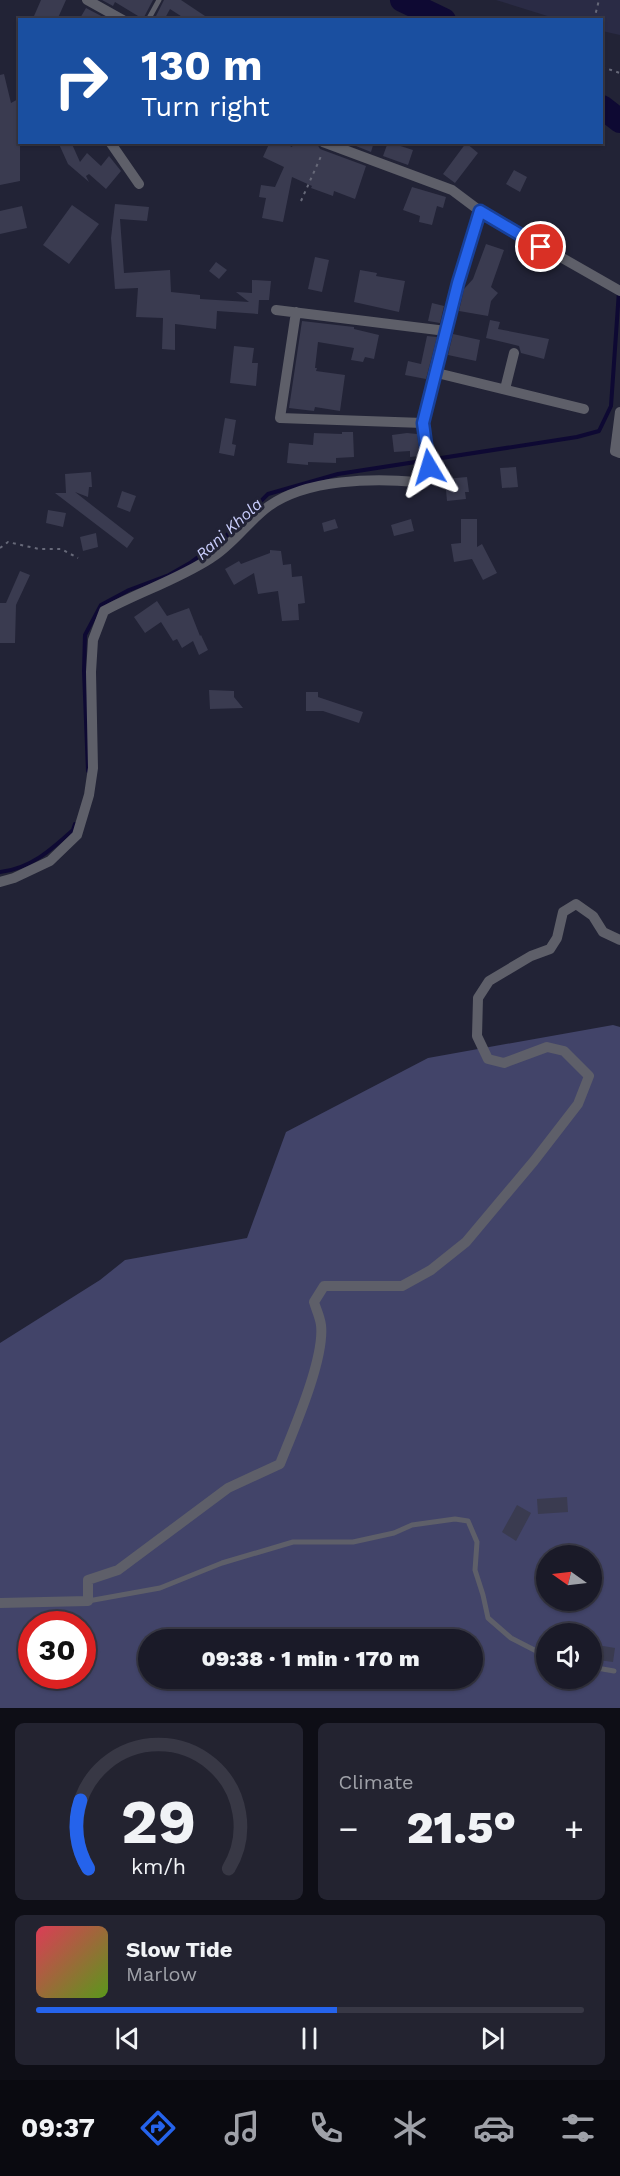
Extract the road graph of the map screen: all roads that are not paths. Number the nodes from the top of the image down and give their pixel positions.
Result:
1 (87, 0) edge
2 (159, 0) edge
3 (119, 18) edge
4 (149, 18) edge
5 (111, 144) edge
6 (328, 144) edge
7 (139, 184) dead end
8 (480, 211) junction
9 (620, 291) edge
10 (276, 310) dead end
11 (297, 312) junction
12 (446, 331) junction
13 (514, 353) dead end
14 (437, 373) junction
15 (505, 389) junction
16 (584, 410) dead end
17 (620, 412) edge
18 (423, 423) junction
19 (620, 453) edge
20 (0, 882) edge
21 (620, 940) edge
22 (88, 1601) junction
23 (0, 1603) edge
24 (536, 1651) edge
25 (602, 1669) edge
26 (614, 1671) dead end

1 - 3 street
2 - 4 lane
5 - 7 street
6 - 8 street
8 - 9 street
8 - 12 street
10 - 11 street
11 - 12 street
11 - 18 street
12 - 14 street
13 - 15 street
14 - 15 street
14 - 18 street
15 - 16 street
17 - 19 street
18 - 20 street
21 - 22 street
22 - 23 street
22 - 24 lane
25 - 26 lane

